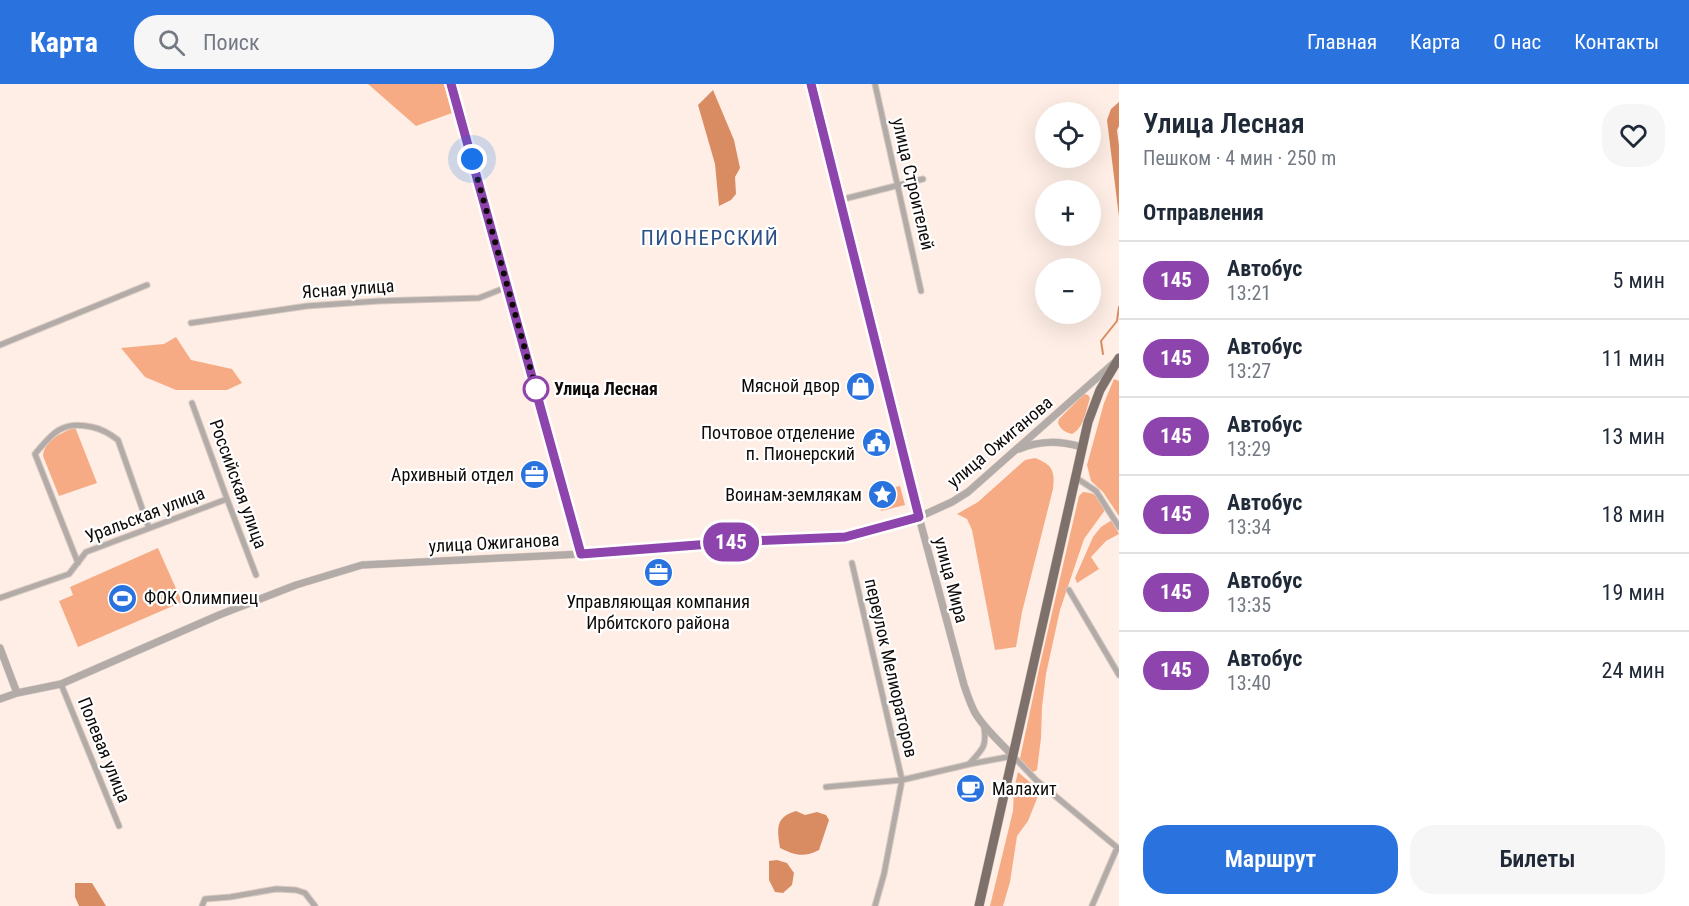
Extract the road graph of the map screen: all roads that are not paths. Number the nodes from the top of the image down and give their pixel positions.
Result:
1 (451, 84) edge
2 (811, 84) edge
3 (875, 84) edge
4 (923, 179) dead end
5 (897, 186) junction
6 (840, 200) junction
7 (147, 285) dead end
8 (507, 286) junction
9 (921, 291) dead end
10 (190, 323) dead end
11 (0, 345) edge
12 (1118, 359) edge
13 (192, 403) dead end
14 (1082, 447) junction
15 (1014, 451) junction
16 (1075, 477) junction
17 (227, 499) junction
18 (919, 517) junction
19 (1119, 527) edge
20 (149, 528) junction
21 (581, 554) junction
22 (852, 562) dead end
23 (78, 563) junction
24 (256, 574) dead end
25 (1069, 590) dead end
26 (0, 598) edge
27 (0, 648) edge
28 (1119, 675) edge
29 (61, 684) junction
30 (17, 693) junction
31 (0, 699) edge
32 (984, 725) junction
33 (1013, 756) junction
34 (970, 764) junction
35 (902, 780) junction
36 (826, 787) dead end
37 (119, 826) dead end
38 (1118, 849) edge
39 (202, 906) edge
40 (315, 906) edge
41 (875, 906) edge
42 (979, 906) edge
43 (1092, 906) edge

1 - 8 street
2 - 6 street, улица Мира
3 - 5 street, улица Строителей
4 - 5 street
5 - 6 street
5 - 9 street, улица Строителей
6 - 18 street, улица Мира
7 - 11 street
8 - 10 street, Ясная улица
8 - 21 street
12 - 14 main road
12 - 15 street, улица Ожиганова
13 - 17 street, Российская улица
14 - 15 street
14 - 16 main road
15 - 18 street, улица Ожиганова
16 - 19 street
16 - 33 main road
17 - 20 street, Уральская улица
17 - 24 street, Российская улица
18 - 21 street, улица Ожиганова
18 - 32 street, улица Мира
20 - 23 street, Уральская улица
20 - 23 street, Уральская улица
21 - 29 street, улица Ожиганова
22 - 35 street, переулок Мелиораторов
23 - 26 street, Уральская улица
25 - 28 street
27 - 30 street
29 - 30 street, улица Ожиганова
29 - 37 street, Полевая улица
30 - 31 street, улица Ожиганова
32 - 33 street, улица Мира
32 - 34 street
33 - 34 street
33 - 38 street
33 - 42 main road
34 - 35 street
35 - 36 street
35 - 41 street
38 - 43 street
39 - 40 street

